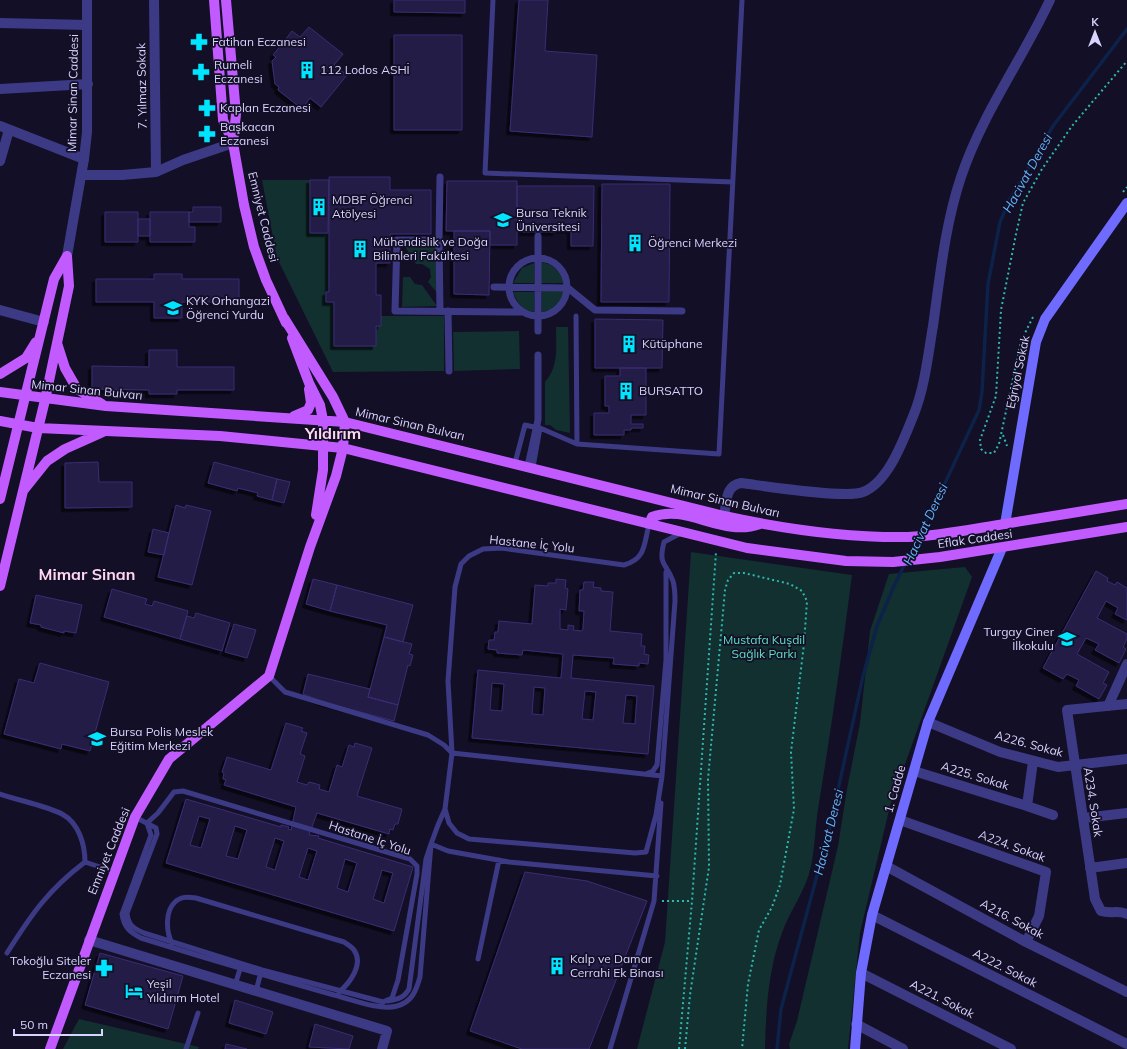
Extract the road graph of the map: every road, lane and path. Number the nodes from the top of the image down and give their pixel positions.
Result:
1 (87, 0) edge
2 (154, 0) edge
3 (214, 0) edge
4 (226, 0) edge
5 (493, 0) edge
6 (742, 0) edge
7 (1050, 0) edge
8 (0, 23) edge
9 (87, 25) junction
10 (1127, 61) edge
11 (88, 84) junction
12 (0, 89) edge
13 (5, 128) edge
14 (233, 143) junction
15 (84, 159) junction
16 (0, 161) edge
17 (156, 172) junction
18 (82, 175) junction
19 (440, 178) dead end
20 (732, 182) junction
21 (1127, 187) edge
22 (1123, 193) dead end
23 (1127, 203) edge
24 (538, 236) dead end
25 (439, 240) junction
26 (67, 256) junction
27 (538, 257) junction
28 (494, 287) dead end
29 (509, 287) junction
30 (538, 287) junction
31 (568, 288) junction
32 (0, 310) edge
33 (440, 311) junction
34 (448, 311) junction
35 (682, 311) dead end
36 (523, 312) junction
37 (576, 316) dead end
38 (538, 317) junction
39 (1033, 317) dead end
40 (284, 318) junction
41 (44, 322) junction
42 (538, 331) dead end
43 (41, 334) junction
44 (57, 342) junction
45 (538, 356) dead end
46 (449, 371) dead end
47 (0, 374) edge
48 (309, 383) junction
49 (0, 392) edge
50 (24, 396) junction
51 (45, 400) junction
52 (106, 406) junction
53 (288, 418) junction
54 (323, 420) junction
55 (0, 421) edge
56 (345, 422) junction
57 (18, 424) junction
58 (38, 428) junction
59 (538, 428) junction
60 (105, 431) junction
61 (578, 444) junction
62 (323, 446) junction
63 (343, 448) junction
64 (515, 463) junction
65 (530, 467) junction
66 (1, 492) edge
67 (21, 494) junction
68 (1127, 504) edge
69 (724, 516) junction
70 (648, 524) junction
71 (760, 524) junction
72 (1005, 524) junction
73 (1127, 527) edge
74 (807, 530) joint
75 (682, 532) junction
76 (714, 540) junction
77 (310, 547) junction
78 (1002, 548) junction
79 (666, 571) junction
80 (0, 586) edge
81 (1127, 664) edge
82 (269, 676) junction
83 (1127, 704) edge
84 (1108, 706) junction
85 (928, 722) junction
86 (452, 753) junction
87 (1127, 759) edge
88 (1033, 761) junction
89 (1074, 766) junction
90 (914, 771) junction
91 (645, 774) junction
92 (662, 776) junction
93 (662, 786) junction
94 (0, 794) edge
95 (1027, 806) junction
96 (445, 810) junction
97 (1127, 812) edge
98 (1053, 815) dead end
99 (135, 817) junction
100 (1084, 818) junction
101 (900, 820) junction
102 (147, 823) junction
103 (431, 844) junction
104 (499, 860) junction
105 (85, 862) junction
106 (1127, 863) edge
107 (886, 866) junction
108 (1090, 868) junction
109 (115, 872) junction
110 (657, 876) junction
111 (654, 901) junction
112 (692, 901) junction
113 (1127, 914) edge
114 (872, 915) junction
115 (89, 940) junction
116 (171, 942) junction
117 (1026, 942) junction
118 (176, 949) junction
119 (7, 953) dead end
120 (478, 959) dead end
121 (242, 964) junction
122 (240, 970) junction
123 (262, 970) junction
124 (861, 973) junction
125 (260, 975) junction
126 (235, 985) junction
127 (341, 990) junction
128 (256, 991) junction
129 (1127, 992) edge
130 (336, 995) junction
131 (383, 1002) junction
132 (198, 1013) dead end
133 (856, 1024) junction
134 (1127, 1044) edge
135 (50, 1049) edge
136 (186, 1049) edge
137 (382, 1049) edge
138 (610, 1049) edge
139 (679, 1049) edge
140 (686, 1049) edge
141 (742, 1049) edge
142 (855, 1049) edge
143 (903, 1049) edge
144 (1011, 1049) edge

1 - 9 street, Mimar Sinan Caddesi
2 - 17 street, 7. Yılmaz Sokak
3 - 14 main road, Emniyet Caddesi
4 - 14 main road, Emniyet Caddesi
5 - 20 lane
6 - 20 lane
7 - 69 street
8 - 9 street
9 - 11 street, Mimar Sinan Caddesi
10 - 39 path
11 - 12 street
11 - 15 street, Mimar Sinan Caddesi
13 - 15 street
13 - 16 street
14 - 17 street
14 - 40 main road, Emniyet Caddesi
15 - 18 street, Mimar Sinan Caddesi
17 - 18 street
18 - 26 street, Mimar Sinan Caddesi
19 - 25 street
20 - 61 lane
21 - 22 path
23 - 72 main road, Eğriyol Sokak
24 - 27 street
25 - 33 street
25 - 33 street
26 - 41 main road
26 - 44 main road
27 - 29 street
27 - 30 street
27 - 31 street
28 - 29 street
29 - 30 street
29 - 36 street
30 - 31 street
30 - 38 street
31 - 35 street
31 - 38 street
32 - 41 street
33 - 34 street
34 - 36 street
34 - 46 street
36 - 38 street
37 - 61 lane
38 - 42 street
40 - 48 main road
40 - 56 main road
41 - 43 main road
43 - 47 main road
43 - 50 main road
44 - 51 main road
44 - 52 main road
45 - 59 street
48 - 53 main road
48 - 54 main road
49 - 50 main road, Mimar Sinan Bulvarı
50 - 51 main road, Mimar Sinan Bulvarı
50 - 57 main road
51 - 52 main road, Mimar Sinan Bulvarı
51 - 58 main road
52 - 53 main road, Mimar Sinan Bulvarı
53 - 54 main road, Mimar Sinan Bulvarı
54 - 56 main road, Mimar Sinan Bulvarı
54 - 62 main road
55 - 57 main road
56 - 63 main road
56 - 64 main road, Mimar Sinan Bulvarı
57 - 58 main road
57 - 66 main road
58 - 60 main road
58 - 67 main road
59 - 61 lane
59 - 64 lane
59 - 65 street
60 - 62 main road
60 - 67 main road
62 - 63 main road
62 - 77 main road
63 - 70 main road
63 - 77 main road
64 - 65 main road, Mimar Sinan Bulvarı
65 - 69 main road, Mimar Sinan Bulvarı
67 - 80 main road
68 - 72 main road, Eflak Caddesi
69 - 71 main road, Mimar Sinan Bulvarı
70 - 71 main road
70 - 75 main road
70 - 86 lane, Hastane İç Yolu
71 - 74 main road, Mimar Sinan Bulvarı
72 - 74 main road, Eflak Caddesi
73 - 78 main road, Eflak Caddesi
75 - 76 main road
75 - 79 lane
76 - 78 main road, Eflak Caddesi
76 - 112 path
77 - 82 main road
78 - 85 main road, 1. Cadde
79 - 91 lane
79 - 92 lane
81 - 84 street
82 - 86 lane
82 - 99 main road, Emniyet Caddesi
83 - 84 street
84 - 89 street, A234. Sokak
85 - 88 street, A226. Sokak
85 - 90 main road, 1. Cadde
86 - 91 lane
86 - 96 lane, Hastane İç Yolu
87 - 89 street, A226. Sokak
88 - 89 street, A226. Sokak
88 - 95 street
89 - 100 street, A234. Sokak
90 - 95 street, A225. Sokak
90 - 101 main road, 1. Cadde
91 - 92 lane
92 - 93 lane
93 - 96 lane
93 - 110 lane
94 - 105 lane
95 - 98 street, A225. Sokak
96 - 103 lane, Hastane İç Yolu
97 - 100 street
99 - 102 lane
99 - 109 main road, Emniyet Caddesi
100 - 108 street, A234. Sokak
101 - 107 main road, 1. Cadde
101 - 117 street, A224. Sokak
102 - 116 lane
102 - 118 lane, Hastane İç Yolu
102 - 131 lane, Hastane İç Yolu
103 - 104 lane
103 - 130 lane, Hastane İç Yolu
103 - 131 lane
104 - 110 lane
104 - 120 lane
105 - 109 lane
105 - 119 lane
106 - 108 street
107 - 114 main road, 1. Cadde
107 - 117 street, A216. Sokak
108 - 113 street, A234. Sokak
109 - 115 main road, Emniyet Caddesi
110 - 111 lane
111 - 112 path
111 - 138 lane
112 - 139 path
114 - 124 main road, 1. Cadde
114 - 134 street, A222. Sokak
115 - 126 street
115 - 135 main road, Emniyet Caddesi
116 - 118 lane
116 - 121 lane
116 - 127 lane
117 - 129 street, A216. Sokak
118 - 122 lane, Hastane İç Yolu
121 - 122 lane
121 - 123 lane
122 - 125 lane, Hastane İç Yolu
122 - 126 lane
123 - 125 lane
123 - 127 lane
124 - 133 main road, 1. Cadde
124 - 144 street, A221. Sokak
125 - 128 lane
125 - 130 lane, Hastane İç Yolu
126 - 128 street
127 - 130 lane
127 - 131 lane
128 - 137 street
132 - 136 lane
133 - 142 main road, 1. Cadde
133 - 143 street
140 - 141 path

